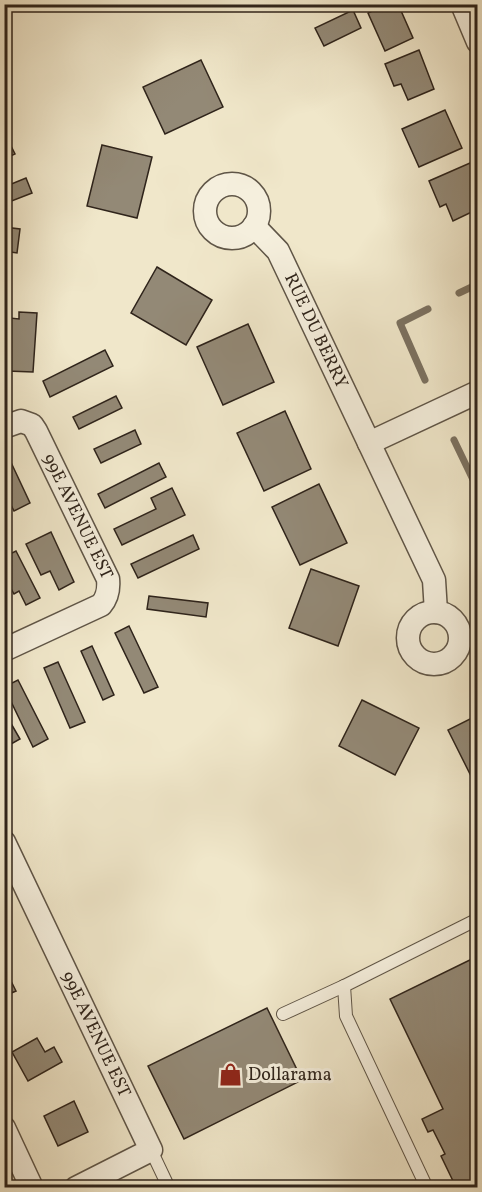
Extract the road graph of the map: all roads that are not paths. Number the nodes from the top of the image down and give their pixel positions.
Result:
1 (462, 4) edge
2 (477, 42) edge
3 (254, 226) dead end
4 (477, 392) edge
5 (4, 427) edge
6 (369, 443) junction
7 (436, 612) dead end
8 (4, 650) edge
9 (4, 842) edge
10 (477, 918) edge
11 (344, 986) junction
12 (283, 1014) dead end
13 (4, 1128) edge
14 (152, 1150) junction
15 (32, 1188) edge
16 (76, 1188) edge
17 (169, 1188) edge
18 (427, 1188) edge

1 - 2 street
3 - 6 street, RUE DU BERRY
4 - 6 street
5 - 8 street, 99E AVENUE EST
6 - 7 street, RUE DU BERRY
9 - 14 street, 99E AVENUE EST
10 - 11 lane
11 - 12 lane
11 - 18 lane
13 - 15 street
14 - 16 street
14 - 17 lane

